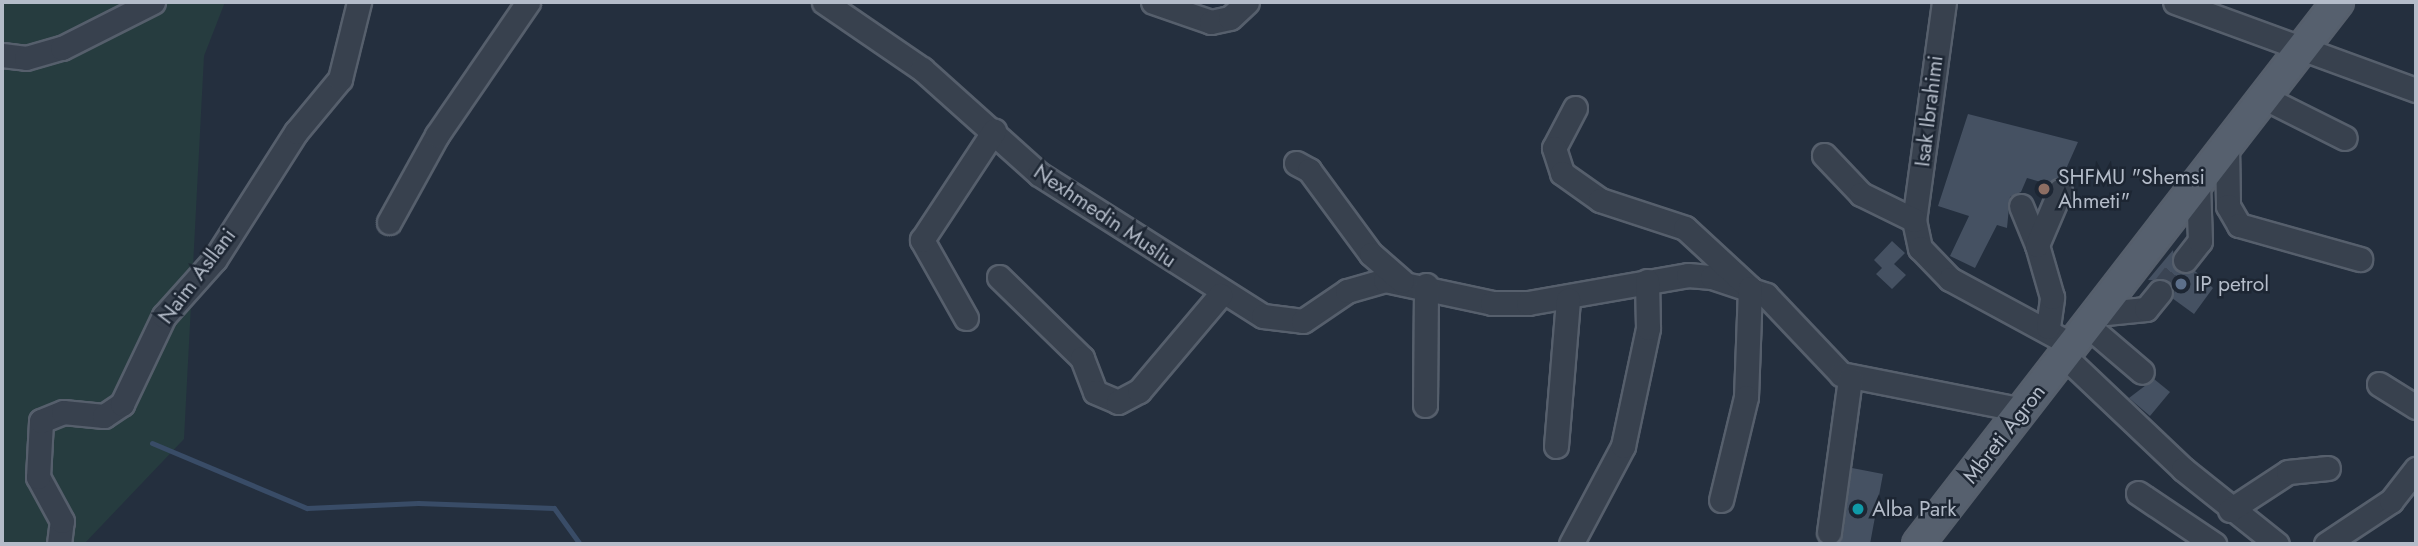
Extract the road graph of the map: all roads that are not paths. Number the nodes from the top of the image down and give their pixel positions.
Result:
1 (153, 2) edge
2 (359, 2) edge
3 (528, 2) edge
4 (824, 2) edge
5 (1153, 2) edge
6 (1247, 2) edge
7 (1944, 2) edge
8 (2175, 2) edge
9 (2339, 2) edge
10 (2306, 45) junction
11 (2, 55) edge
12 (2416, 90) edge
13 (2265, 97) junction
14 (1576, 108) dead end
15 (994, 131) junction
16 (2345, 138) dead end
17 (2227, 146) junction
18 (1824, 155) dead end
19 (1296, 163) dead end
20 (2198, 184) junction
21 (2060, 191) dead end
22 (2021, 206) dead end
23 (1914, 220) junction
24 (389, 222) dead end
25 (2037, 245) junction
26 (2360, 259) dead end
27 (2185, 260) tunnel mouth
28 (999, 277) dead end
29 (1402, 281) junction
30 (1647, 281) junction
31 (1426, 285) junction
32 (1750, 288) junction
33 (2160, 292) tunnel mouth
34 (1220, 295) junction
35 (1568, 299) junction
36 (966, 318) dead end
37 (2073, 333) junction
38 (2142, 372) dead end
39 (1850, 378) junction
40 (2379, 384) dead end
41 (1425, 405) dead end
42 (2416, 407) edge
43 (2023, 410) junction
44 (1556, 446) dead end
45 (2328, 468) dead end
46 (2416, 468) edge
47 (1972, 475) junction
48 (2138, 494) dead end
49 (1721, 500) dead end
50 (2230, 510) junction
51 (1829, 532) dead end
52 (59, 544) edge
53 (1571, 544) edge
54 (1918, 544) edge
55 (1937, 544) edge
56 (2214, 544) edge
57 (2277, 544) edge
58 (2326, 544) edge

1 - 11 street
2 - 52 street, Naim Asllani
3 - 24 street
4 - 15 street, Nexhmedin Musliu
5 - 6 street
7 - 23 street, Isak Ibrahimi
8 - 10 street
9 - 10 main road, Mbreti Agron
10 - 12 street
10 - 13 main road, Mbreti Agron
13 - 16 street
13 - 17 main road, Mbreti Agron
14 - 32 street, Nexhmedin Musliu
15 - 34 street, Nexhmedin Musliu
15 - 36 street
17 - 20 main road, Mbreti Agron
17 - 26 street
18 - 23 street
19 - 29 street
20 - 27 street
20 - 37 main road, Mbreti Agron
21 - 25 street
22 - 25 street
23 - 37 street, Isak Ibrahimi
25 - 37 street
28 - 34 street
29 - 31 street, Nexhmedin Musliu
29 - 34 street, Nexhmedin Musliu
30 - 32 street, Nexhmedin Musliu
30 - 35 street, Nexhmedin Musliu
30 - 53 street
31 - 35 street, Nexhmedin Musliu
31 - 41 street
32 - 39 street, Nexhmedin Musliu
32 - 49 street
33 - 37 street
35 - 44 street
37 - 38 street
37 - 43 main road, Mbreti Agron
37 - 50 street
39 - 43 street, Nexhmedin Musliu
39 - 51 street
40 - 42 street
43 - 47 main road, Mbreti Agron
45 - 50 street
46 - 58 street
47 - 54 main road, Mbreti Agron
47 - 55 main road
48 - 56 street
50 - 57 street

